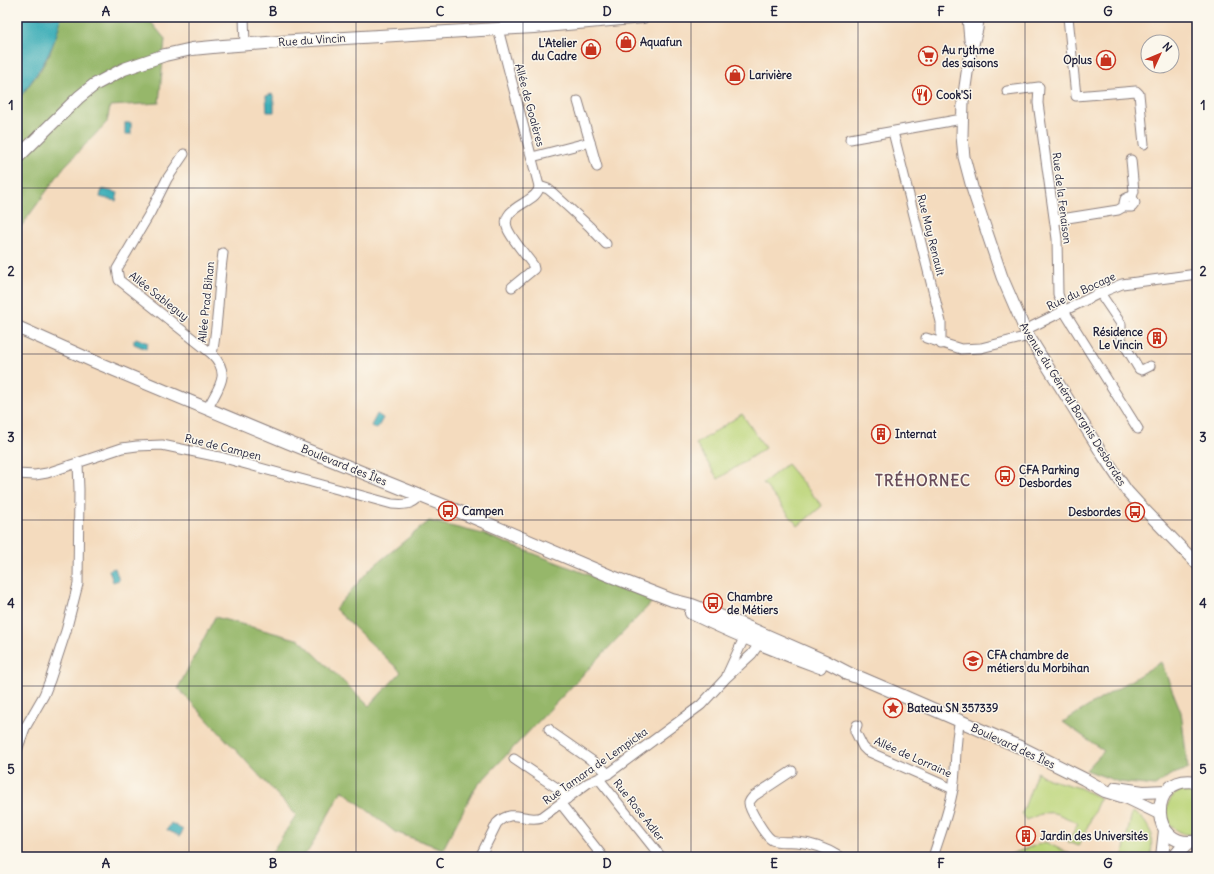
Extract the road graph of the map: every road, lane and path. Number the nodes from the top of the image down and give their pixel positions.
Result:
1 (244, 17) edge
2 (643, 17) edge
3 (968, 17) edge
4 (978, 17) edge
5 (1068, 17) edge
6 (532, 22) edge
7 (498, 29) junction
8 (245, 45) junction
9 (969, 59) junction
10 (1008, 91) dead end
11 (578, 101) dead end
12 (962, 119) junction
13 (893, 132) junction
14 (850, 139) dead end
15 (590, 142) junction
16 (1144, 144) dead end
17 (184, 154) dead end
18 (532, 157) junction
19 (17, 158) edge
20 (1131, 160) dead end
21 (597, 167) dead end
22 (540, 186) junction
23 (1055, 220) junction
24 (606, 244) dead end
25 (223, 253) dead end
26 (1197, 274) edge
27 (512, 286) dead end
28 (1100, 293) junction
29 (1064, 311) junction
30 (17, 327) edge
31 (1027, 333) junction
32 (926, 338) dead end
33 (942, 344) junction
34 (212, 354) junction
35 (1150, 366) dead end
36 (208, 408) junction
37 (1138, 429) dead end
38 (78, 463) junction
39 (17, 474) edge
40 (420, 496) junction
41 (1197, 564) edge
42 (672, 600) junction
43 (754, 629) junction
44 (744, 638) junction
45 (763, 640) junction
46 (726, 678) junction
47 (960, 721) junction
48 (857, 725) dead end
49 (549, 729) dead end
50 (17, 750) edge
51 (514, 759) dead end
52 (792, 771) dead end
53 (608, 774) junction
54 (599, 779) junction
55 (1084, 779) junction
56 (1197, 782) edge
57 (953, 789) junction
58 (1167, 791) junction
59 (564, 802) junction
60 (1159, 813) junction
61 (1165, 830) junction
62 (1193, 842) edge
63 (480, 857) edge
64 (602, 857) edge
65 (660, 857) edge
66 (840, 857) edge
67 (933, 857) edge
68 (1162, 857) edge
69 (1174, 857) edge

1 - 8 street
2 - 6 main road, Rue du Vincin
3 - 9 street, Avenue du Général Borgnis Desbordes
4 - 9 street, Avenue du Général Borgnis Desbordes
5 - 16 street
6 - 7 main road, Rue du Vincin
7 - 8 main road, Rue du Vincin
7 - 18 street, Allée de Goalères
8 - 19 main road, Rue du Vincin
9 - 12 street, Avenue du Général Borgnis Desbordes
10 - 23 street, Rue de la Fenaison
11 - 15 street
12 - 13 street
12 - 31 street, Avenue du Général Borgnis Desbordes
13 - 14 street
13 - 33 street, Rue May Renault
15 - 18 street
15 - 21 street
17 - 34 street, Allée Sableguy
18 - 22 street, Allée de Goalères
20 - 23 street
22 - 24 street
22 - 27 street
23 - 29 street, Rue de la Fenaison
25 - 34 street, Allée Prad Bihan
26 - 28 street, Rue du Bocage
28 - 29 street, Rue du Bocage
28 - 35 street
29 - 31 street, Rue du Bocage
29 - 37 street, Rue de la Fenaison
30 - 36 main road, Boulevard des Îles
31 - 33 street, Rue du Bocage
31 - 41 street, Avenue du Général Borgnis Desbordes
32 - 33 street, Rue du Bocage
34 - 36 street, Allée Sableguy
36 - 40 main road, Boulevard des Îles
38 - 39 street, Rue de Campen
38 - 40 street, Rue de Campen
38 - 50 street
40 - 42 main road, Boulevard des Îles
42 - 43 main road, Boulevard des Îles
42 - 44 main road, Boulevard des Îles
43 - 44 street
43 - 45 main road, Boulevard des Îles
44 - 45 main road, Boulevard des Îles
44 - 46 street, Rue Tamara de Lempicka
45 - 46 street, Rue Tamara de Lempicka
45 - 47 main road, Boulevard des Îles
46 - 53 street, Rue Tamara de Lempicka
47 - 55 main road, Boulevard des Îles
47 - 57 street
48 - 57 street, Allée de Lorraine
49 - 53 street
51 - 59 street
52 - 66 street
53 - 54 street, Rue Tamara de Lempicka
54 - 59 street, Rue Tamara de Lempicka
54 - 65 street, Rue Rose Adler
55 - 58 main road, Boulevard des Îles
55 - 60 main road, Boulevard des Îles
56 - 58 main road
57 - 67 street
58 - 60 main road
59 - 63 street, Rue Tamara de Lempicka
59 - 64 street
60 - 61 main road
61 - 62 main road
61 - 68 main road
62 - 69 main road

